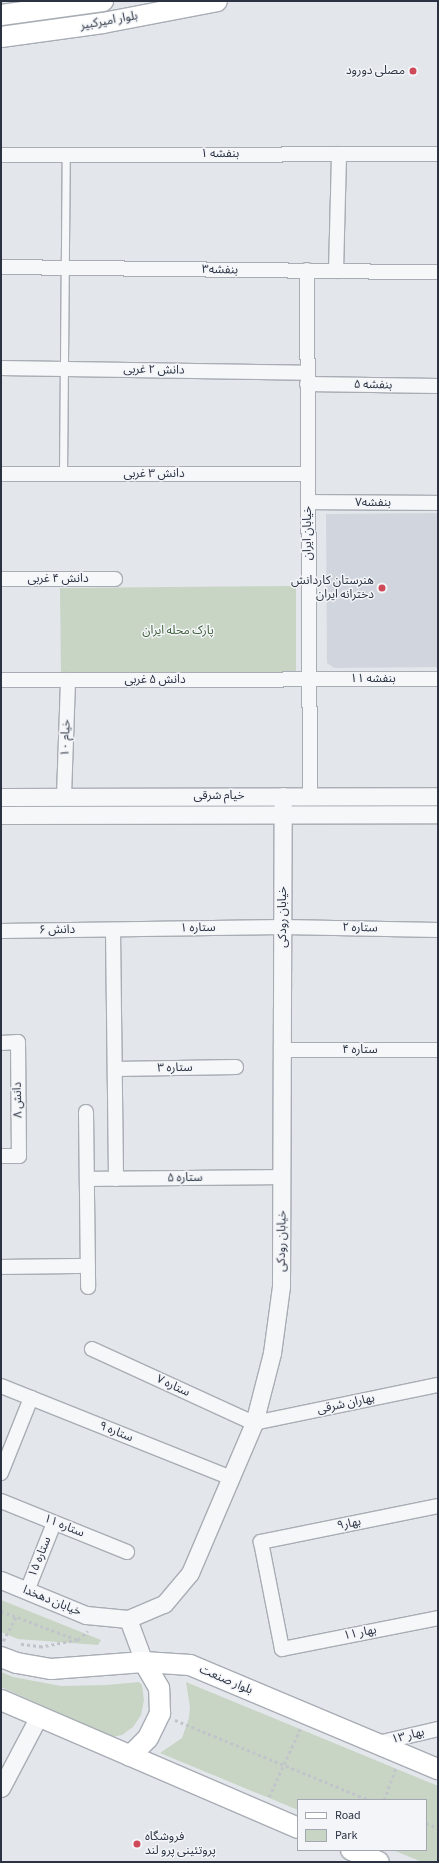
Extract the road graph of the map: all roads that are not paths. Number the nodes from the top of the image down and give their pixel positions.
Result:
1 (103, 1) edge
2 (217, 1) edge
3 (80, 3) edge
4 (1, 15) edge
5 (1, 37) edge
6 (339, 154) junction
7 (438, 154) edge
8 (1, 155) edge
9 (66, 155) junction
10 (1, 267) edge
11 (65, 268) junction
12 (307, 270) junction
13 (336, 271) junction
14 (438, 272) edge
15 (1, 368) edge
16 (64, 369) junction
17 (307, 378) junction
18 (438, 386) edge
19 (1, 474) edge
20 (63, 474) junction
21 (308, 474) junction
22 (308, 502) junction
23 (438, 503) edge
24 (1, 579) edge
25 (115, 579) dead end
26 (309, 679) junction
27 (438, 679) edge
28 (1, 680) edge
29 (68, 680) junction
30 (64, 796) junction
31 (283, 796) junction
32 (310, 796) junction
33 (438, 796) edge
34 (1, 797) edge
35 (438, 814) edge
36 (1, 815) edge
37 (64, 815) junction
38 (283, 815) junction
39 (283, 927) junction
40 (113, 930) junction
41 (438, 930) edge
42 (1, 931) edge
43 (1, 1043) edge
44 (283, 1050) junction
45 (438, 1050) edge
46 (236, 1068) dead end
47 (114, 1069) junction
48 (86, 1112) dead end
49 (1, 1156) edge
50 (282, 1177) junction
51 (87, 1179) junction
52 (116, 1179) junction
53 (88, 1266) junction
54 (1, 1267) edge
55 (88, 1287) dead end
56 (92, 1349) dead end
57 (438, 1385) edge
58 (1, 1386) edge
59 (31, 1398) junction
60 (254, 1423) junction
61 (1, 1472) edge
62 (231, 1478) junction
63 (1, 1501) edge
64 (438, 1506) edge
65 (54, 1522) junction
66 (127, 1552) dead end
67 (1, 1580) edge
68 (27, 1591) junction
69 (438, 1618) edge
70 (128, 1619) junction
71 (1, 1646) edge
72 (282, 1649) joint
73 (144, 1662) junction
74 (1, 1700) edge
75 (39, 1716) junction
76 (438, 1729) edge
77 (378, 1743) junction
78 (130, 1756) junction
79 (438, 1769) edge
80 (1, 1788) edge
81 (297, 1828) edge
82 (353, 1851) edge
83 (379, 1862) edge

1 - 3 main road, بلوار امیرکبیر
2 - 5 main road, بلوار امیرکبیر
3 - 4 main road, بلوار امیرکبیر
6 - 7 street, بنفشه ۱
6 - 9 street, بنفشه ۱
6 - 13 street
8 - 9 street, بنفشه ۱
9 - 11 lane
10 - 11 street, بنفشه۳
11 - 12 street, بنفشه۳
11 - 16 lane
12 - 13 street, بنفشه۳
12 - 17 street, خیابان ایران
13 - 14 street, بنفشه۳
15 - 16 street, دانش ۲ غربی
16 - 17 street, دانش ۲ غربی
16 - 20 lane
17 - 18 street, بنفشه ۵
17 - 21 street, خیابان ایران
19 - 20 street, دانش ۳ غربی
20 - 21 street, دانش ۳ غربی
21 - 22 street, خیابان ایران
22 - 23 street, بنفشه۷
22 - 26 street, خیابان ایران
24 - 25 street, دانش ۴ غربی
26 - 27 street, بنفشه ۱۱
26 - 29 street, دانش ۵ غربی
26 - 32 street, خیابان ایران
28 - 29 street, دانش ۵ غربی
29 - 30 street, خیام ۱۰
30 - 31 street, خیام شرقی
30 - 34 street, خیام شرقی
30 - 37 street
31 - 32 street, خیام شرقی
31 - 38 street, خیابان رودکی
32 - 33 street, خیام شرقی
35 - 38 street, خیام شرقی
36 - 37 street, خیام شرقی
37 - 38 street, خیام شرقی
38 - 39 street, خیابان رودکی
39 - 40 street, ستاره ۱
39 - 41 street, ستاره ۲
39 - 44 street, خیابان رودکی
40 - 42 street, دانش ۶
40 - 47 street
43 - 49 street, دانش ۸
44 - 45 street, ستاره ۴
44 - 50 street, خیابان رودکی
46 - 47 street, ستاره ۳
47 - 52 street
48 - 51 street
50 - 52 street, ستاره ۵
50 - 60 street, خیابان رودکی
51 - 52 street, ستاره ۵
51 - 53 street
53 - 54 street
53 - 55 street
56 - 60 street, ستاره ۷
57 - 60 street, بهاران شرقی
58 - 59 street, ستاره ۹
59 - 61 street
59 - 62 street, ستاره ۹
60 - 62 street, خیابان رودکی
62 - 70 street, خیابان رودکی
63 - 65 street, ستاره ۱۱
64 - 72 street, بهار۹
65 - 66 street, ستاره ۱۱
65 - 68 street, ستاره ۱۵
67 - 68 street, خیابان دهخدا
68 - 70 street, خیابان دهخدا
69 - 72 street, بهار ۱۱
70 - 73 street
71 - 73 main road, بلوار صنعت
73 - 77 main road, بلوار صنعت
73 - 78 main road
74 - 75 main road
75 - 78 main road
75 - 80 street
76 - 77 street, بهار ۱۳
77 - 79 main road, بلوار صنعت
78 - 81 main road
82 - 83 main road

